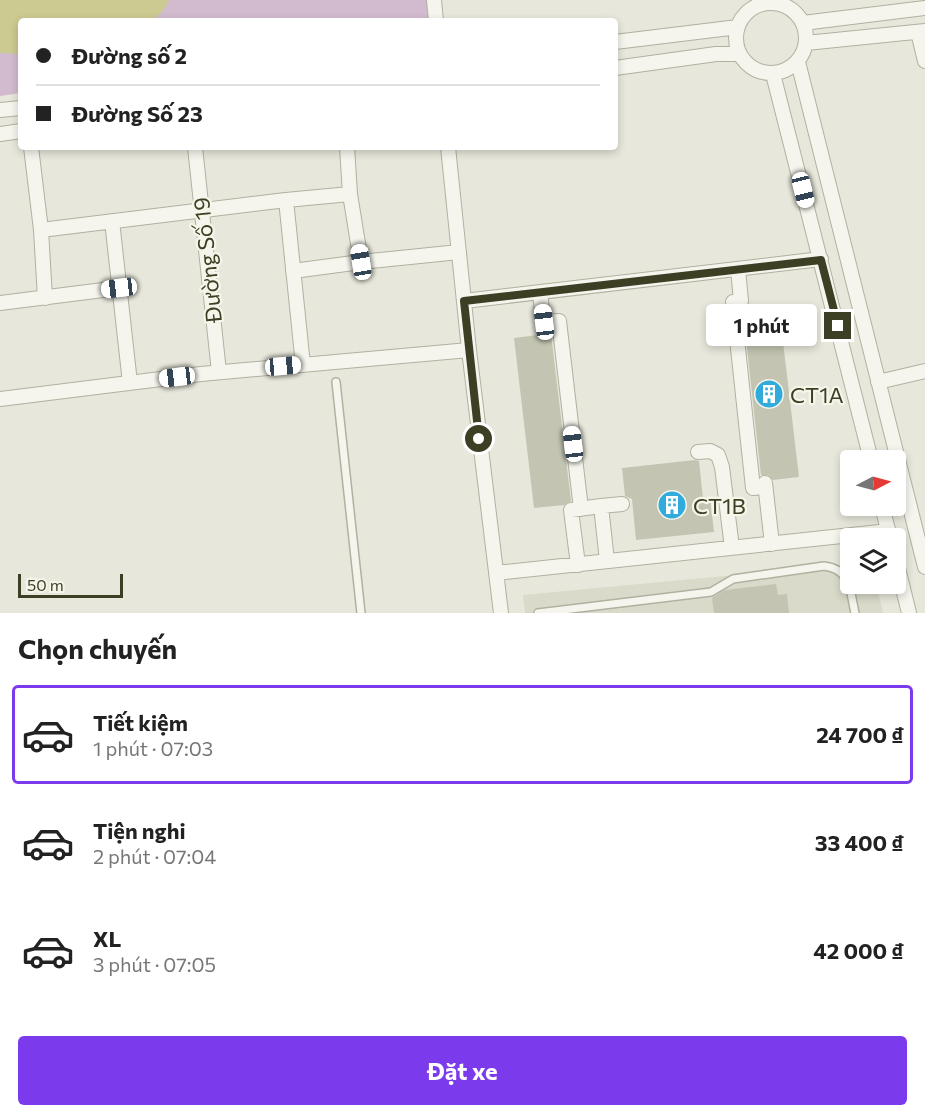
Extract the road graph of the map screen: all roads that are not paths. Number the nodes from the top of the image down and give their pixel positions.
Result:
1 (434, 0) edge
2 (741, 0) edge
3 (775, 2) edge
4 (925, 8) edge
5 (436, 18) edge
6 (742, 21) junction
7 (803, 23) junction
8 (922, 32) edge
9 (618, 42) edge
10 (806, 43) junction
11 (740, 54) junction
12 (925, 61) edge
13 (798, 62) junction
14 (618, 68) edge
15 (773, 74) junction
16 (18, 108) edge
17 (0, 110) edge
18 (18, 131) edge
19 (0, 134) edge
20 (31, 150) edge
21 (195, 150) edge
22 (347, 150) edge
23 (448, 150) edge
24 (350, 194) junction
25 (285, 200) junction
26 (202, 210) junction
27 (112, 221) junction
28 (41, 230) junction
29 (459, 252) junction
30 (821, 260) junction
31 (361, 262) junction
32 (738, 269) junction
33 (293, 271) junction
34 (119, 288) junction
35 (540, 292) junction
36 (45, 298) junction
37 (464, 301) junction
38 (0, 303) edge
39 (469, 350) junction
40 (303, 364) junction
41 (925, 371) edge
42 (219, 372) junction
43 (336, 382) dead end
44 (878, 382) junction
45 (130, 383) junction
46 (0, 399) edge
47 (868, 450) edge
48 (698, 452) dead end
49 (622, 504) dead end
50 (601, 506) junction
51 (581, 509) junction
52 (921, 533) edge
53 (840, 539) edge
54 (772, 544) junction
55 (732, 548) junction
56 (607, 561) junction
57 (578, 564) junction
58 (925, 567) edge
59 (496, 573) junction
60 (904, 594) edge
61 (361, 613) edge
62 (501, 613) edge
63 (538, 613) edge
64 (855, 613) edge
65 (909, 613) edge

1 - 5 street
2 - 6 street
3 - 6 street
3 - 7 street
4 - 7 street
6 - 9 street
6 - 11 street
7 - 10 street
8 - 10 street
8 - 12 street
10 - 13 street
11 - 14 street
11 - 15 street
13 - 15 street
13 - 44 street
15 - 30 street
16 - 17 street
18 - 19 street
20 - 28 street
21 - 26 street, Đường Số 19
22 - 24 street
23 - 29 street
24 - 25 street
24 - 31 street
25 - 26 street
25 - 33 street
26 - 27 street
26 - 42 street, Đường Số 19
27 - 28 street
27 - 34 street
28 - 36 street
29 - 31 street
29 - 37 street
30 - 32 street
30 - 47 street
31 - 33 street
32 - 35 street
32 - 54 street
33 - 40 street
34 - 36 street
34 - 45 street
35 - 37 street
35 - 51 street
36 - 38 street
37 - 39 street
39 - 40 street
39 - 59 street
40 - 42 street
41 - 44 street
42 - 45 street
43 - 61 lane
44 - 52 street
45 - 46 street
48 - 55 street
49 - 50 street
50 - 51 street
50 - 56 street
51 - 57 street
52 - 58 street
53 - 54 street
54 - 55 street
55 - 56 street
56 - 57 street
57 - 59 street
59 - 62 street
60 - 65 street
63 - 64 lane

